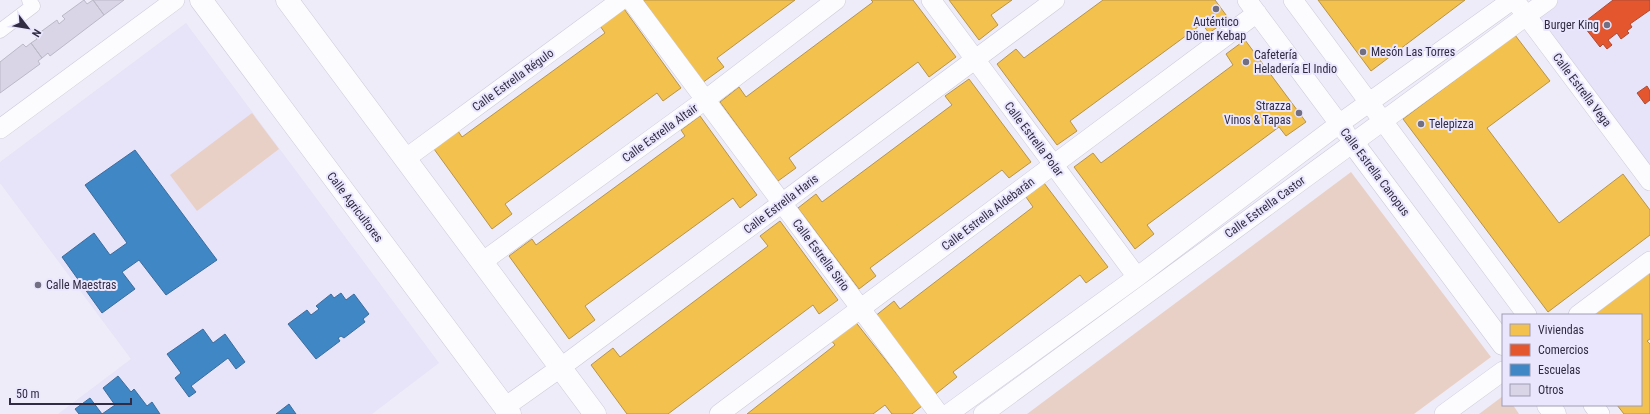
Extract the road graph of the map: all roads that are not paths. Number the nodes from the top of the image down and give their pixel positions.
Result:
1 (29, 0) edge
2 (175, 0) edge
3 (201, 0) edge
4 (287, 0) edge
5 (622, 0) edge
6 (631, 0) edge
7 (836, 0) edge
8 (931, 0) edge
9 (1056, 0) edge
10 (1292, 0) edge
11 (1513, 0) edge
12 (1548, 0) edge
13 (1252, 7) edge
14 (1527, 16) junction
15 (0, 31) edge
16 (975, 60) junction
17 (705, 100) junction
18 (1369, 103) junction
19 (1382, 121) junction
20 (1339, 124) junction
21 (0, 129) edge
22 (1353, 142) junction
23 (405, 159) junction
24 (1053, 165) junction
25 (1650, 181) edge
26 (782, 203) junction
27 (1650, 261) edge
28 (482, 262) junction
29 (1137, 277) junction
30 (861, 309) junction
31 (1525, 314) edge
32 (1579, 314) edge
33 (1502, 343) edge
34 (560, 368) junction
35 (1502, 372) edge
36 (1549, 406) edge
37 (1594, 406) edge
38 (507, 410) edge
39 (595, 414) edge
40 (719, 414) edge
41 (939, 414) edge
42 (948, 414) edge
43 (983, 414) edge
44 (1444, 414) edge
45 (1555, 414) edge
46 (1600, 414) edge

1 - 15 street
2 - 21 street
3 - 38 street, Calle Agricultores
4 - 23 street
5 - 23 street, Calle Estrella Régulo
6 - 17 street, Calle Estrella Sirio
7 - 17 street, Calle Estrella Altair
8 - 16 street, Calle Estrella Polar
9 - 16 street, Calle Estrella Haris
10 - 18 street
11 - 14 street, Calle Estrella Vega
11 - 18 street, Calle Estrella Castor
12 - 14 street, Calle Estrella Castor
13 - 20 street, Calle Estrella Canopus
13 - 24 street, Calle Estrella Aldebarán
14 - 19 street, Calle Estrella Castor
14 - 25 street, Calle Estrella Vega
16 - 24 street, Calle Estrella Polar
16 - 26 street, Calle Estrella Haris
17 - 26 street, Calle Estrella Sirio
17 - 28 street, Calle Estrella Altair
18 - 19 street
18 - 20 street, Calle Estrella Castor
19 - 22 street, Calle Estrella Castor
19 - 31 street
20 - 22 street, Calle Estrella Canopus
20 - 29 street, Calle Estrella Castor
22 - 33 street, Calle Estrella Canopus
22 - 43 street, Calle Estrella Castor
23 - 28 street
24 - 29 street, Calle Estrella Polar
24 - 30 street, Calle Estrella Aldebarán
26 - 30 street, Calle Estrella Sirio
26 - 34 street, Calle Estrella Haris
27 - 32 street
28 - 34 street
29 - 42 street, Calle Estrella Castor
30 - 40 street, Calle Estrella Aldebarán
30 - 41 street, Calle Estrella Sirio
34 - 38 street, Calle Estrella Haris
34 - 39 street
35 - 44 street
36 - 45 street
37 - 46 street

